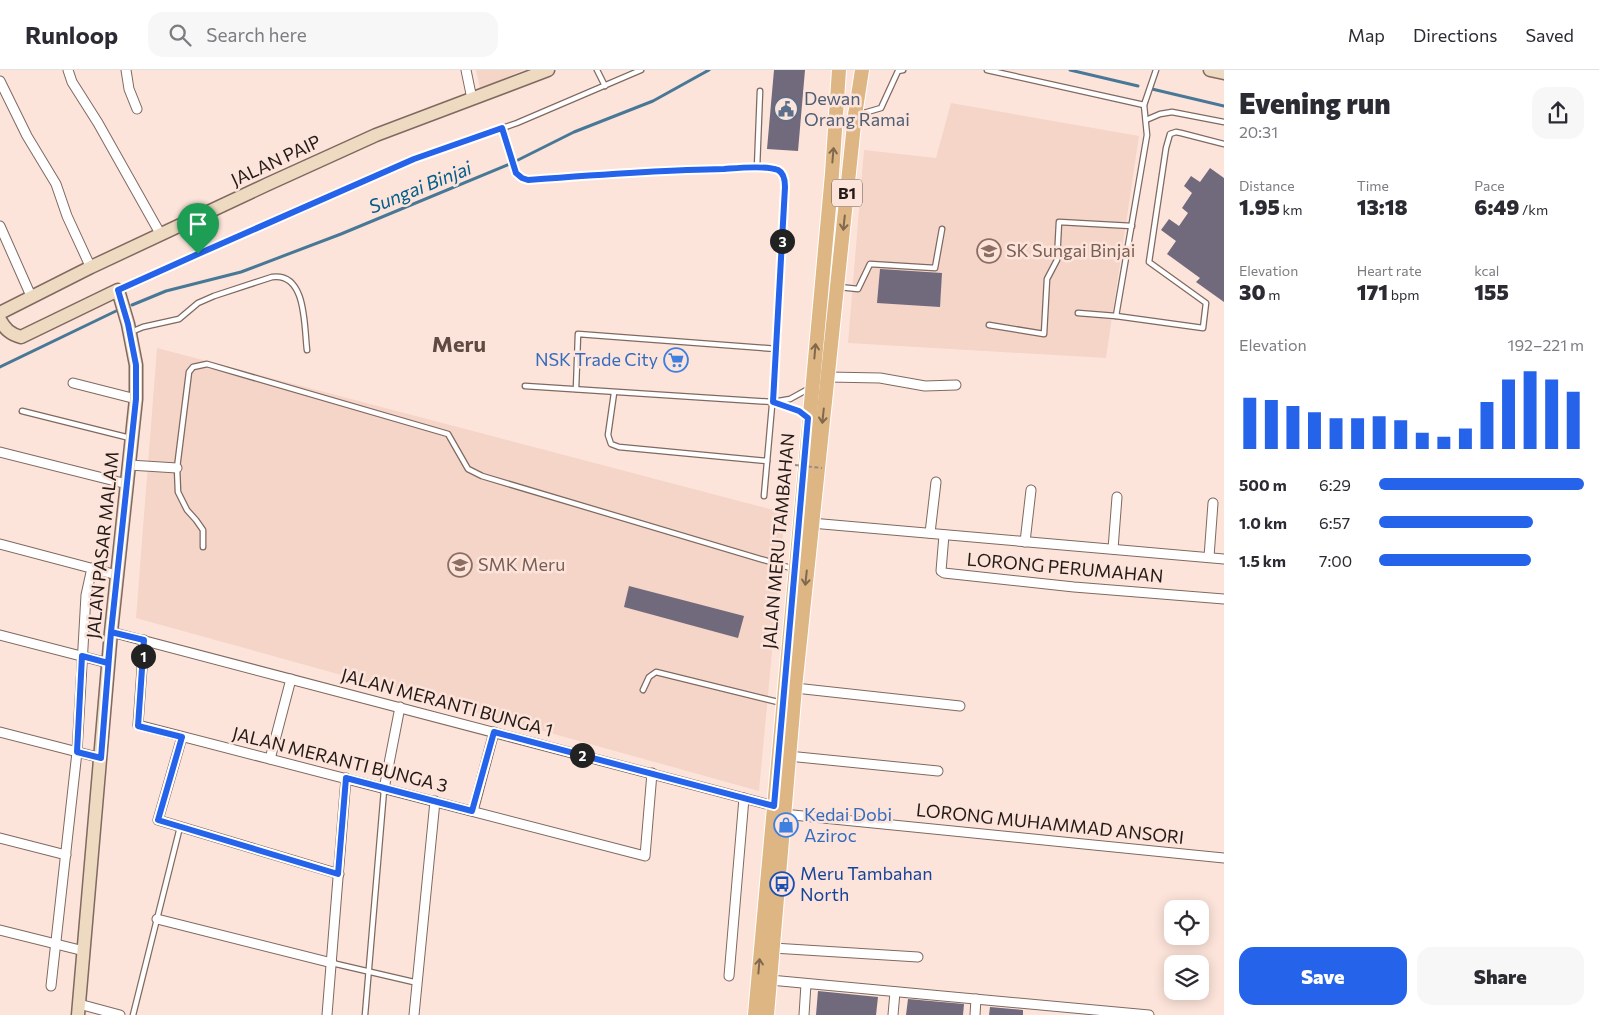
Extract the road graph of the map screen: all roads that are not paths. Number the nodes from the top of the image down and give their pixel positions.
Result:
1 (68, 70) edge
2 (126, 70) edge
3 (466, 70) edge
4 (548, 70) edge
5 (597, 70) edge
6 (641, 70) edge
7 (839, 70) edge
8 (862, 70) edge
9 (902, 70) edge
10 (987, 70) edge
11 (1156, 70) edge
12 (1210, 70) edge
13 (1224, 73) edge
14 (0, 81) edge
15 (605, 86) junction
16 (760, 91) dead end
17 (472, 99) junction
18 (1144, 105) junction
19 (137, 109) dead end
20 (855, 115) junction
21 (1146, 120) junction
22 (1224, 122) edge
23 (502, 128) junction
24 (1224, 144) edge
25 (414, 159) road end
26 (756, 168) junction
27 (0, 226) edge
28 (1132, 226) junction
29 (942, 229) dead end
30 (161, 235) junction
31 (91, 268) junction
32 (837, 287) junction
33 (31, 296) junction
34 (0, 313) edge
35 (1078, 313) dead end
36 (1116, 316) junction
37 (0, 320) edge
38 (989, 325) dead end
39 (129, 328) junction
40 (777, 349) junction
41 (306, 350) dead end
42 (828, 377) junction
43 (73, 383) dead end
44 (956, 385) dead end
45 (525, 386) dead end
46 (811, 387) junction
47 (576, 389) junction
48 (614, 393) junction
49 (136, 399) junction
50 (773, 402) junction
51 (22, 410) dead end
52 (808, 418) junction
53 (131, 438) junction
54 (0, 452) edge
55 (767, 461) junction
56 (129, 465) junction
57 (177, 468) junction
58 (936, 482) dead end
59 (127, 484) junction
60 (1031, 490) dead end
61 (764, 496) dead end
62 (1117, 497) dead end
63 (1213, 503) dead end
64 (811, 523) junction
65 (930, 534) junction
66 (944, 535) junction
67 (1025, 542) junction
68 (0, 544) edge
69 (203, 547) dead end
70 (1113, 549) junction
71 (1209, 557) junction
72 (1224, 559) edge
73 (92, 568) junction
74 (795, 569) junction
75 (117, 575) junction
76 (1224, 599) edge
77 (111, 632) junction
78 (0, 635) edge
79 (144, 640) junction
80 (82, 656) junction
81 (108, 663) junction
82 (291, 679) junction
83 (795, 688) junction
84 (643, 690) dead end
85 (783, 704) junction
86 (960, 706) dead end
87 (400, 707) junction
88 (0, 732) edge
89 (494, 732) junction
90 (182, 737) junction
91 (77, 752) junction
92 (788, 756) junction
93 (101, 758) junction
94 (270, 759) junction
95 (938, 771) dead end
96 (652, 773) junction
97 (346, 778) junction
98 (384, 789) junction
99 (744, 798) junction
100 (435, 801) junction
101 (778, 810) junction
102 (472, 811) junction
103 (180, 827) junction
104 (0, 838) edge
105 (66, 855) junction
106 (1224, 858) edge
107 (338, 874) junction
108 (157, 919) junction
109 (0, 930) edge
110 (55, 944) junction
111 (773, 948) junction
112 (84, 951) junction
113 (918, 957) dead end
114 (332, 963) junction
115 (368, 972) junction
116 (729, 976) dead end
117 (770, 980) junction
118 (418, 983) junction
119 (806, 984) junction
120 (52, 986) dead end
121 (895, 992) junction
122 (976, 999) junction
123 (78, 1010) edge
124 (1060, 1011) edge
125 (120, 1015) edge
126 (133, 1015) edge
127 (327, 1015) edge
128 (365, 1015) edge
129 (414, 1015) edge
130 (755, 1015) edge
131 (767, 1015) edge
132 (804, 1015) edge
133 (893, 1015) edge
134 (974, 1015) edge
135 (1145, 1015) edge
136 (1149, 1015) edge

1 - 30 street
2 - 19 street
3 - 17 street
4 - 17 street, JALAN PAIP
5 - 15 lane
6 - 15 lane
46 -> 7 main road, JALAN MERU TAMBAHAN / B1
8 - 20 main road, JALAN MERU TAMBAHAN / B1
9 - 20 lane
10 - 18 lane
11 - 18 lane
12 - 13 street
14 - 31 street
15 - 23 lane
16 - 26 lane
17 - 30 street, JALAN PAIP
18 - 21 lane
20 -> 32 main road, JALAN MERU TAMBAHAN / B1
21 - 22 lane
21 - 28 lane
23 - 25 lane
23 - 26 lane
24 - 36 lane
26 - 40 lane
27 - 33 street
28 - 36 lane
28 - 38 lane
29 - 32 lane
30 - 31 street, JALAN PAIP
31 - 33 street, JALAN PAIP
32 - 42 main road, JALAN MERU TAMBAHAN / B1
33 - 34 street, JALAN PAIP
35 - 36 lane
37 - 39 street, JALAN PASAR MALAM
39 - 41 lane
39 - 49 street, JALAN PASAR MALAM
40 - 47 lane
40 - 50 lane
42 - 44 street
42 -> 64 main road, JALAN MERU TAMBAHAN / B1
43 - 49 street
45 - 47 lane
46 - 50 lane
46 - 52 main road, JALAN MERU TAMBAHAN / B1
47 - 48 lane
48 - 50 lane
48 - 55 lane
49 - 53 street, JALAN PASAR MALAM
50 - 52 lane
50 - 55 lane
51 - 53 lane
52 - 74 main road, JALAN MERU TAMBAHAN / B1
53 - 56 street, JALAN PASAR MALAM
54 - 59 street
55 - 61 lane
56 - 57 street
56 - 59 street, JALAN PASAR MALAM
57 - 69 lane
57 - 74 lane
58 - 65 street
59 - 75 street, JALAN PASAR MALAM
60 - 67 street
62 - 70 street
63 - 71 street
64 - 65 street
64 -> 83 main road, JALAN MERU TAMBAHAN / B1
65 - 66 street
66 - 67 street
66 - 76 street, LORONG PERUMAHAN
67 - 70 street
68 - 73 street
70 - 71 street
71 - 72 street
73 - 75 street
73 - 80 street
74 - 85 main road, JALAN MERU TAMBAHAN / B1
75 - 77 street, JALAN PASAR MALAM
77 - 79 street, JALAN MERANTI BUNGA 1
77 - 81 street, JALAN PASAR MALAM
78 - 80 street
79 - 82 street, JALAN MERANTI BUNGA 1
79 - 90 street, JALAN MERANTI BUNGA 3
80 - 81 street
80 - 91 street
81 - 93 street, JALAN PASAR MALAM
82 - 87 street, JALAN MERANTI BUNGA 1
82 - 94 street
83 - 86 street
83 - 92 main road, JALAN MERU TAMBAHAN / B1
84 - 85 lane
85 - 101 main road, JALAN MERU TAMBAHAN / B1
87 - 89 street, JALAN MERANTI BUNGA 1
87 - 98 street
88 - 91 street
89 - 96 street, JALAN MERANTI BUNGA 1
89 - 102 street
90 - 94 street, JALAN MERANTI BUNGA 3
90 - 103 street
91 - 93 street
91 - 105 street
92 - 95 street
92 - 101 main road, JALAN MERU TAMBAHAN / B1
93 - 112 street, JALAN PASAR MALAM
94 - 97 street, JALAN MERANTI BUNGA 3
96 - 99 street, JALAN MERANTI BUNGA 1
96 - 102 street, JALAN MERANTI BUNGA 3
97 - 98 street, JALAN MERANTI BUNGA 3
97 - 107 street
98 - 100 street, JALAN MERANTI BUNGA 3
98 - 115 lane
99 - 101 street, JALAN MERANTI BUNGA 1
99 - 116 street
100 - 102 street, JALAN MERANTI BUNGA 3
100 - 118 street
101 - 106 street, LORONG MUHAMMAD ANSORI
101 - 111 main road, JALAN MERU TAMBAHAN / B1
130 -> 101 main road, JALAN MERU TAMBAHAN / B1
103 - 107 street
103 - 108 lane
104 - 105 street
105 - 110 street
107 - 114 street
108 - 114 street
108 - 126 lane
109 - 110 street
110 - 112 street
110 - 120 street
111 - 113 street
111 - 117 main road, JALAN MERU TAMBAHAN / B1
112 - 123 street, JALAN PASAR MALAM
114 - 115 lane
114 - 127 street
115 - 118 lane
115 - 128 lane
117 - 119 street
117 - 131 main road, JALAN MERU TAMBAHAN / B1
118 - 129 street
119 - 121 street
119 - 132 street
121 - 122 street
121 - 133 street
122 - 124 street
122 - 134 street
123 - 125 street
124 - 135 street
135 - 136 street

